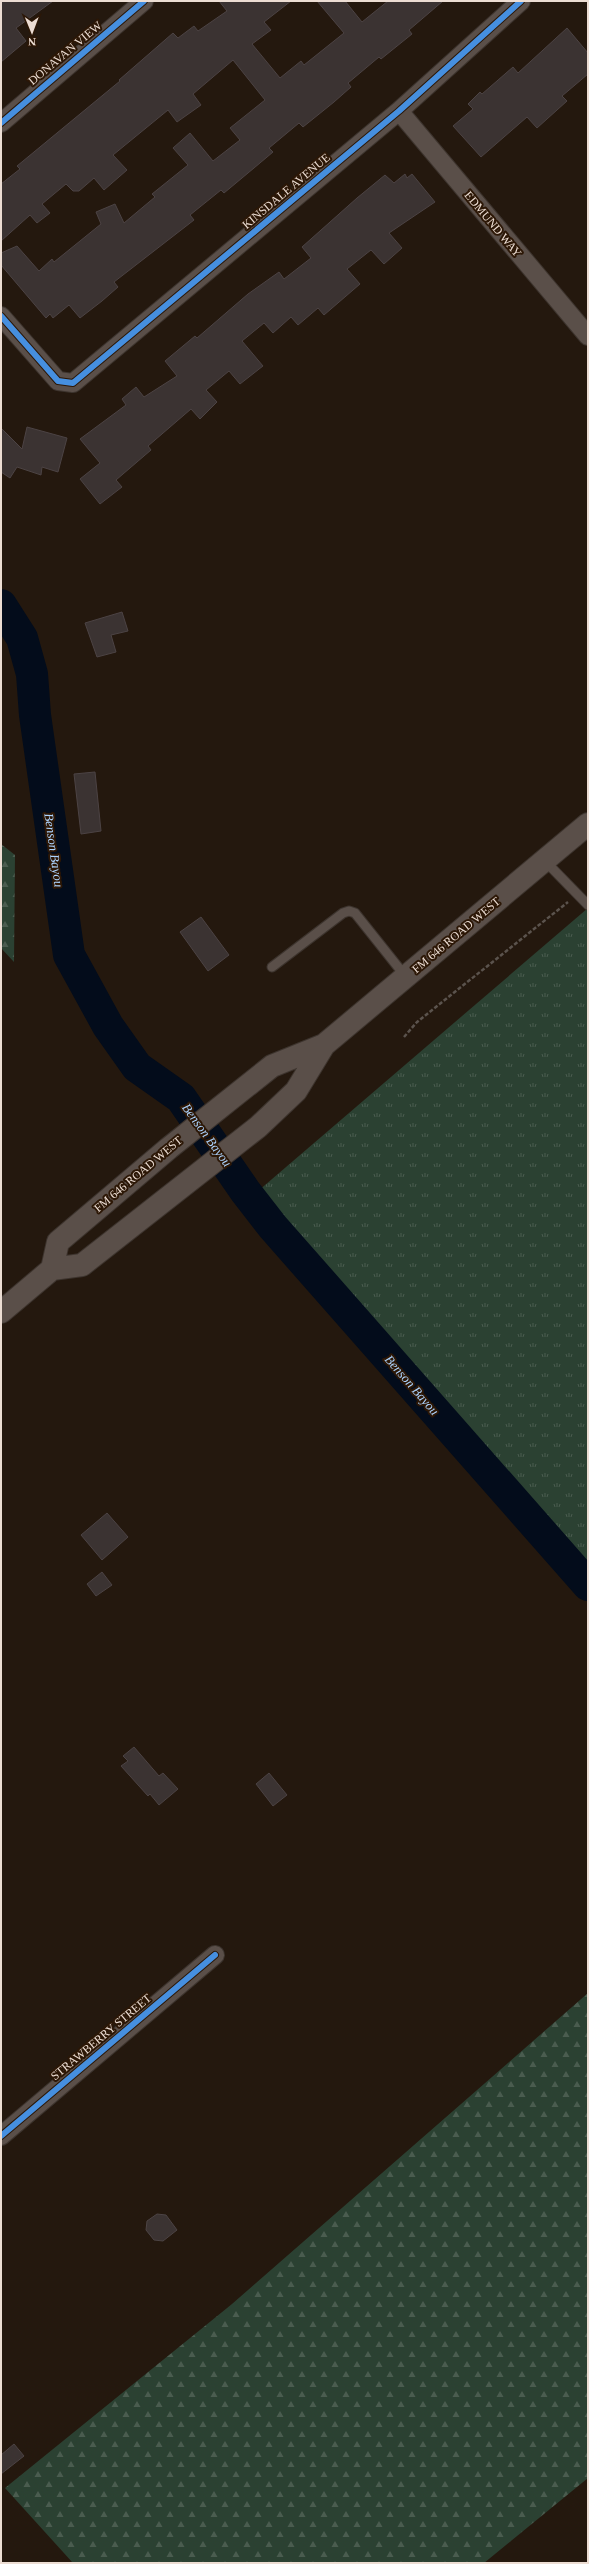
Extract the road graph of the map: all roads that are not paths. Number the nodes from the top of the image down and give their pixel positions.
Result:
1 (144, 1) edge
2 (521, 1) edge
3 (399, 111) junction
4 (1, 123) edge
5 (1, 316) edge
6 (588, 336) edge
7 (588, 824) edge
8 (545, 861) junction
9 (588, 905) edge
10 (272, 967) dead end
11 (406, 977) junction
12 (324, 1045) junction
13 (52, 1269) junction
14 (1, 1312) edge
15 (214, 1955) dead end
16 (1, 2136) edge

1 - 4 street, DONAVAN VIEW
2 - 3 street, KINSDALE AVENUE
3 - 5 street, KINSDALE AVENUE
3 - 6 street, EDMUND WAY
7 - 8 main road, FM 646 ROAD WEST
8 - 9 lane
8 - 11 main road, FM 646 ROAD WEST
10 - 11 lane
11 - 12 main road, FM 646 ROAD WEST
12 - 13 main road, FM 646 ROAD WEST
12 - 13 main road, FM 646 ROAD WEST
13 - 14 main road
15 - 16 street, STRAWBERRY STREET

